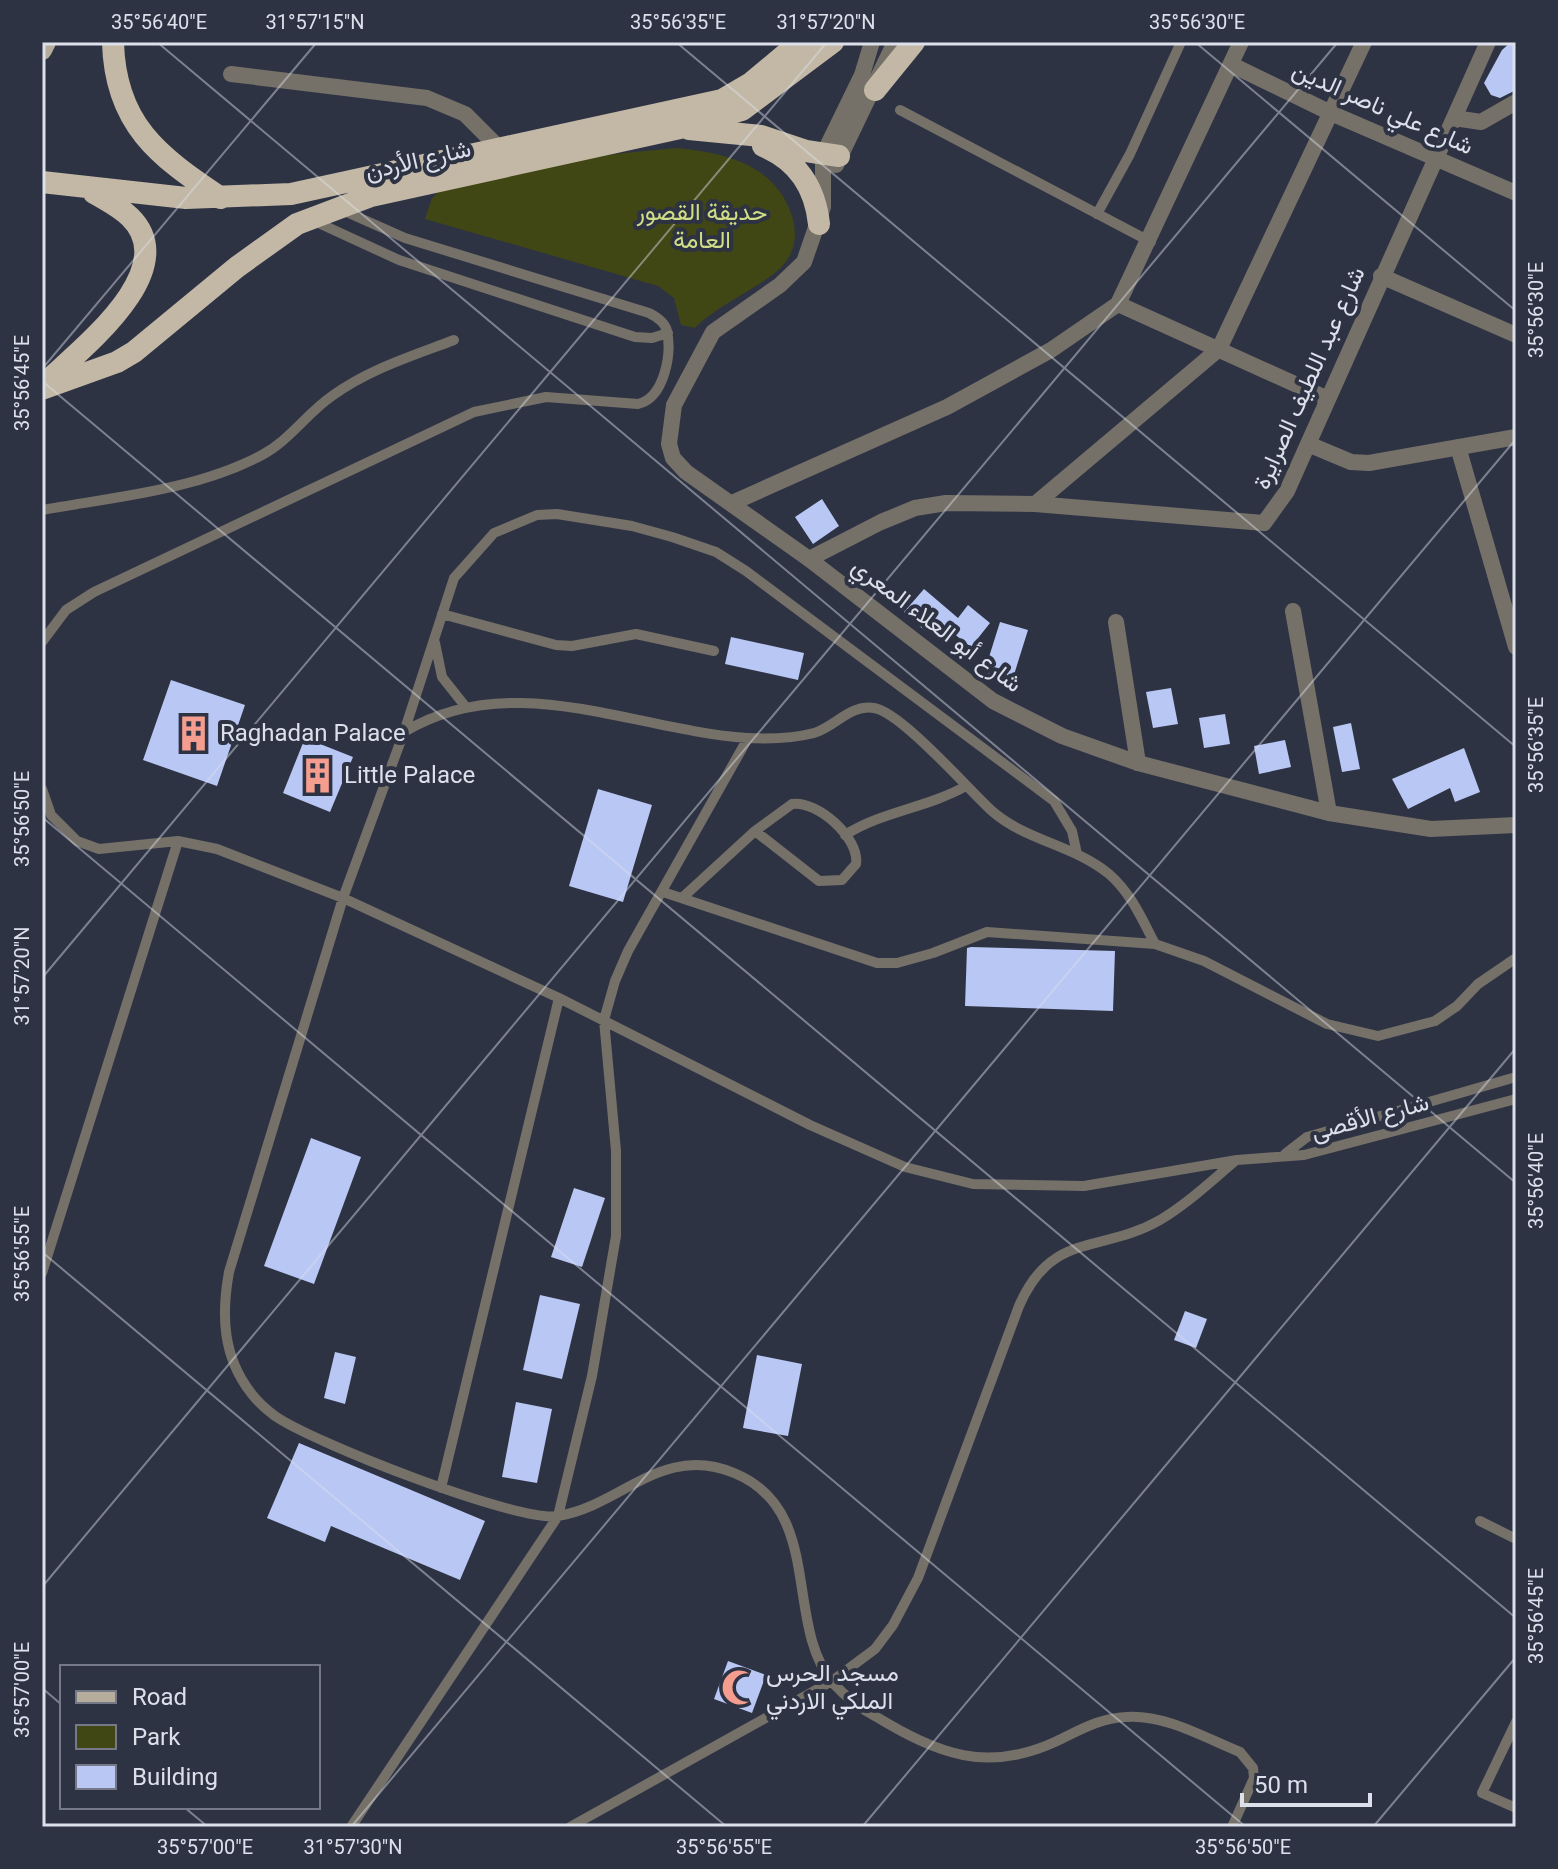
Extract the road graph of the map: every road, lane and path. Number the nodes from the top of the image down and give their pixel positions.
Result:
1 (46, 42) edge
2 (113, 42) edge
3 (800, 42) edge
4 (833, 42) edge
5 (872, 42) edge
6 (895, 42) edge
7 (914, 42) edge
8 (1181, 42) edge
9 (1241, 42) edge
10 (1364, 42) edge
11 (1488, 42) edge
12 (42, 50) edge
13 (1232, 65) junction
14 (231, 74) dead end
15 (875, 90) junction
16 (1516, 102) edge
17 (900, 110) dead end
18 (1333, 114) junction
19 (1454, 118) junction
20 (680, 128) junction
21 (740, 135) junction
22 (497, 146) junction
23 (831, 155) junction
24 (1434, 158) junction
25 (42, 182) edge
26 (88, 188) junction
27 (1516, 193) edge
28 (222, 199) junction
29 (336, 207) junction
30 (1097, 214) junction
31 (311, 219) junction
32 (819, 224) junction
33 (393, 233) junction
34 (1151, 242) junction
35 (385, 254) junction
36 (1381, 276) junction
37 (1118, 304) junction
38 (668, 333) junction
39 (1516, 335) edge
40 (454, 340) dead end
41 (1219, 349) junction
42 (42, 388) edge
43 (1328, 399) junction
44 (1516, 437) edge
45 (1308, 444) junction
46 (1458, 447) junction
47 (732, 503) junction
48 (1035, 504) junction
49 (42, 510) edge
50 (809, 559) junction
51 (1293, 611) dead end
52 (442, 614) junction
53 (1116, 622) dead end
54 (43, 639) edge
55 (434, 641) junction
56 (1516, 647) edge
57 (714, 651) dead end
58 (465, 706) junction
59 (404, 732) junction
60 (748, 738) junction
61 (1138, 763) junction
62 (966, 786) junction
63 (42, 789) edge
64 (1329, 813) junction
65 (1516, 825) edge
66 (755, 831) junction
67 (845, 835) junction
68 (178, 841) junction
69 (1077, 854) junction
70 (663, 892) junction
71 (343, 898) junction
72 (682, 898) junction
73 (1155, 944) junction
74 (1516, 958) edge
75 (559, 998) junction
76 (604, 1020) junction
77 (1516, 1077) edge
78 (1516, 1099) edge
79 (1285, 1154) junction
80 (1237, 1160) junction
81 (42, 1273) edge
82 (441, 1488) junction
83 (558, 1516) junction
84 (1480, 1521) dead end
85 (1516, 1539) edge
86 (832, 1681) junction
87 (1516, 1722) edge
88 (1516, 1808) edge
89 (575, 1826) edge
90 (351, 1827) edge
91 (1232, 1827) edge

1 - 12 main road
2 - 28 highway
3 - 22 highway, شارع الأردن
4 - 20 highway, شارع الأردن
5 - 23 street, شارع أبو العلاء المعري
6 - 15 street
7 - 15 highway
8 - 30 lane
9 - 13 street
10 - 18 street
11 - 19 street, شارع عبد اللطيف الصرايرة
13 - 18 street, شارع علي ناصر الدين
13 - 34 street
14 - 22 street
15 - 23 street
16 - 19 street
17 - 30 lane
18 - 24 street, شارع علي ناصر الدين
18 - 41 street
19 - 24 street, شارع عبد اللطيف الصرايرة
20 - 21 highway
20 - 29 highway, شارع الأردن
21 - 23 highway
21 - 32 highway
22 - 28 highway, شارع الأردن
23 - 32 street, شارع أبو العلاء المعري
24 - 27 street, شارع علي ناصر الدين
24 - 36 street, شارع عبد اللطيف الصرايرة
25 - 26 highway, شارع الأردن
26 - 28 highway, شارع الأردن
26 - 42 highway
29 - 31 highway, شارع الأردن
29 - 33 lane
30 - 34 lane
31 - 35 lane
31 - 42 highway, شارع الأردن
32 - 47 street, شارع أبو العلاء المعري
33 - 35 lane
33 - 38 lane
34 - 37 street
35 - 38 lane
36 - 39 street
36 - 43 street, شارع عبد اللطيف الصرايرة
37 - 41 street
37 - 47 street
38 - 54 lane
40 - 49 lane
41 - 43 street
41 - 48 street
43 - 45 street, شارع عبد اللطيف الصرايرة
44 - 46 street
45 - 46 street
45 - 48 street, شارع عبد اللطيف الصرايرة
46 - 56 street
47 - 50 street, شارع أبو العلاء المعري
48 - 50 street, شارع عبد اللطيف الصرايرة
50 - 61 street, شارع أبو العلاء المعري
51 - 64 street
52 - 55 lane
52 - 57 lane
52 - 69 lane
53 - 61 street
55 - 58 lane
55 - 59 lane
58 - 59 lane
58 - 60 lane
59 - 71 lane
60 - 62 lane
60 - 70 lane
61 - 64 street, شارع أبو العلاء المعري
62 - 67 lane
62 - 69 lane
63 - 68 lane
64 - 65 street, شارع أبو العلاء المعري
66 - 67 lane
66 - 67 lane
66 - 72 lane
68 - 71 lane
68 - 81 lane
69 - 73 lane
70 - 72 lane
70 - 76 lane
71 - 75 lane
71 - 82 lane
72 - 73 lane
73 - 74 lane
75 - 76 lane
75 - 82 lane
76 - 80 lane
76 - 83 lane
77 - 79 lane, شارع الأقصى
78 - 79 lane, شارع الأقصى
79 - 80 lane
80 - 86 lane
82 - 83 lane
83 - 86 lane
83 - 90 lane
84 - 85 lane
86 - 89 lane
86 - 91 lane
87 - 88 lane

